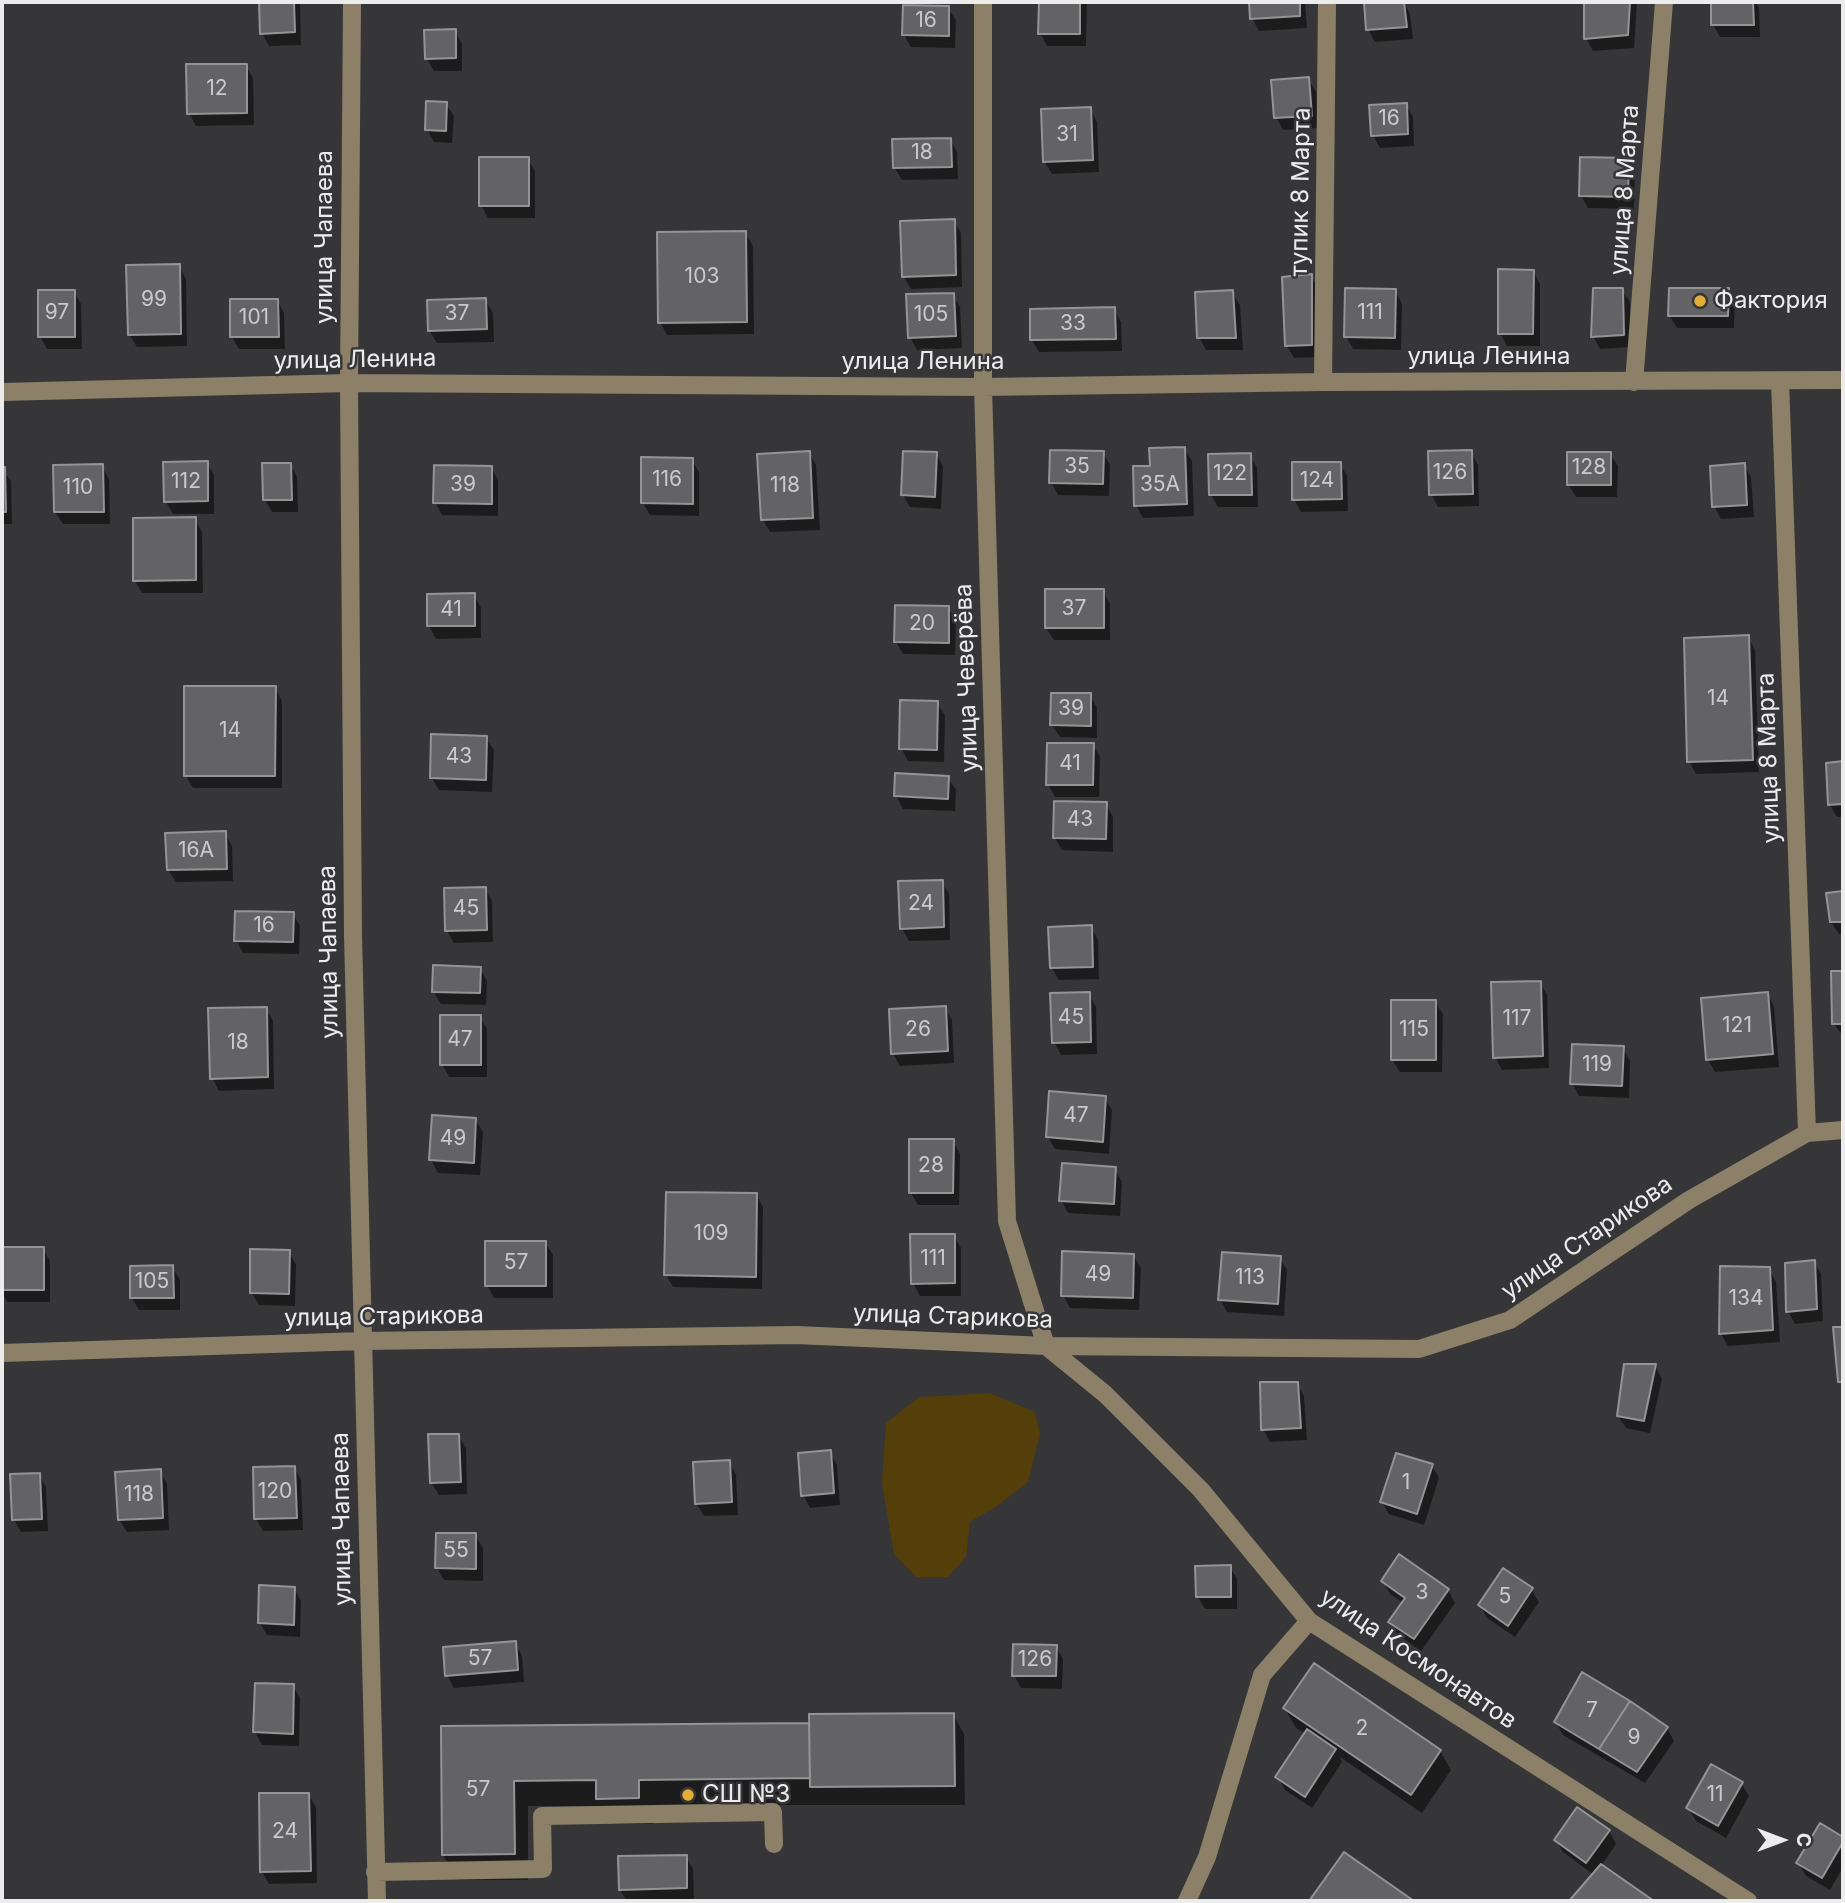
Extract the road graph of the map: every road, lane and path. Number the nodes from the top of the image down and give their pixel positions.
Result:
1 (352, 2) edge
2 (983, 2) edge
3 (1327, 2) edge
4 (1664, 2) edge
5 (1843, 380) edge
6 (1780, 381) junction
7 (1323, 382) junction
8 (1634, 382) junction
9 (349, 383) junction
10 (983, 387) junction
11 (2, 392) edge
12 (1843, 1130) edge
13 (1807, 1133) junction
14 (362, 1341) junction
15 (1046, 1346) junction
16 (2, 1353) edge
17 (1309, 1621) junction
18 (774, 1844) dead end
19 (375, 1872) junction
20 (377, 1901) edge
21 (1187, 1901) edge
22 (1748, 1901) edge

1 - 9 street, улица Чапаева
2 - 10 street, улица Чеверёва
3 - 7 street, тупик 8 Марта
4 - 8 street, улица 8 Марта
5 - 6 street, улица Ленина
6 - 8 street, улица Ленина
6 - 13 street, улица 8 Марта
7 - 8 street, улица Ленина
7 - 10 street, улица Ленина
9 - 10 street, улица Ленина
9 - 11 street, улица Ленина
9 - 14 street, улица Чапаева
10 - 15 street, улица Чеверёва
12 - 13 street, улица Старикова
13 - 15 street, улица Старикова
14 - 15 street, улица Старикова
14 - 16 street, улица Старикова
14 - 19 street, улица Чапаева
15 - 17 street, улица Космонавтов
17 - 21 street
17 - 22 street, улица Космонавтов
18 - 19 street
19 - 20 street, улица Чапаева

